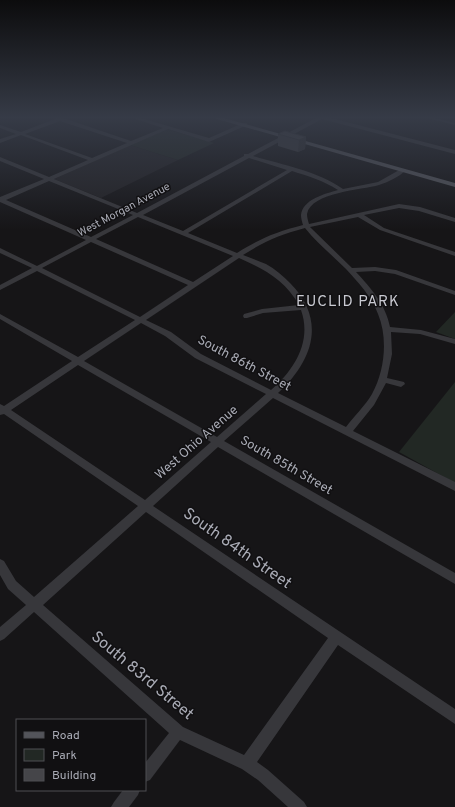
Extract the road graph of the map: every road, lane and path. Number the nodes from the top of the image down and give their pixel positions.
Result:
1 (77, 155) edge
2 (104, 155) edge
3 (246, 155) joint
4 (352, 155) edge
5 (0, 159) edge
6 (92, 160) junction
7 (292, 169) junction
8 (403, 170) junction
9 (49, 179) junction
10 (455, 185) edge
11 (344, 191) junction
12 (0, 200) edge
13 (134, 214) junction
14 (359, 215) junction
15 (455, 220) edge
16 (306, 226) junction
17 (184, 233) junction
18 (87, 238) junction
19 (0, 250) edge
20 (455, 254) edge
21 (238, 255) junction
22 (34, 267) junction
23 (351, 270) junction
24 (0, 282) edge
25 (193, 285) junction
26 (0, 288) edge
27 (455, 293) edge
28 (304, 307) junction
29 (0, 316) edge
30 (247, 316) dead end
31 (140, 320) junction
32 (386, 329) junction
33 (455, 342) edge
34 (79, 361) junction
35 (382, 380) junction
36 (401, 384) dead end
37 (272, 394) junction
38 (2, 410) edge
39 (347, 432) junction
40 (217, 442) junction
41 (455, 487) edge
42 (145, 506) junction
43 (0, 564) edge
44 (455, 579) edge
45 (34, 605) junction
46 (0, 635) edge
47 (336, 637) junction
48 (455, 717) edge
49 (178, 732) junction
50 (247, 764) junction
51 (146, 773) edge
52 (132, 791) edge
53 (119, 807) edge
54 (299, 807) edge

1 - 6 street
2 - 6 street
3 - 7 street
3 - 13 street, West Morgan Avenue
4 - 8 main road
5 - 9 street, West Ohio Avenue
6 - 9 street
7 - 11 street
7 - 17 street
8 - 10 main road
8 - 11 street
9 - 12 street
9 - 13 street, West Ohio Avenue
11 - 16 street
12 - 18 street
13 - 17 street, West Ohio Avenue
13 - 18 street, West Morgan Avenue
14 - 15 street
14 - 16 street
14 - 20 street
16 - 21 street
16 - 23 street
17 - 21 street, West Ohio Avenue
18 - 22 street, West Morgan Avenue
18 - 25 street
19 - 22 street, South 86th Street
21 - 25 street
21 - 28 street, West Ohio Avenue
22 - 24 street, West Morgan Avenue
22 - 26 street, West Morgan Avenue
22 - 31 street, South 86th Street
23 - 27 street
23 - 32 street
25 - 31 street
28 - 30 street
28 - 37 street, West Ohio Avenue
29 - 34 street, South 85th Street
31 - 34 street
31 - 37 street, South 86th Street
32 - 33 street
32 - 35 street
34 - 38 street
34 - 40 street, South 85th Street
35 - 36 street
35 - 39 street
37 - 39 street, South 86th Street
37 - 40 street, West Ohio Avenue
38 - 42 street, South 84th Street
39 - 41 street, South 86th Street
40 - 42 street, West Ohio Avenue
40 - 44 street, South 85th Street
42 - 45 street, West Ohio Avenue
42 - 47 street, South 84th Street
43 - 45 street, South 83rd Street
45 - 46 street, West Ohio Avenue
45 - 49 street, South 83rd Street
47 - 48 street, South 84th Street
47 - 50 street
49 - 50 street, South 83rd Street
49 - 51 street
50 - 54 street, South 83rd Street
52 - 53 street

